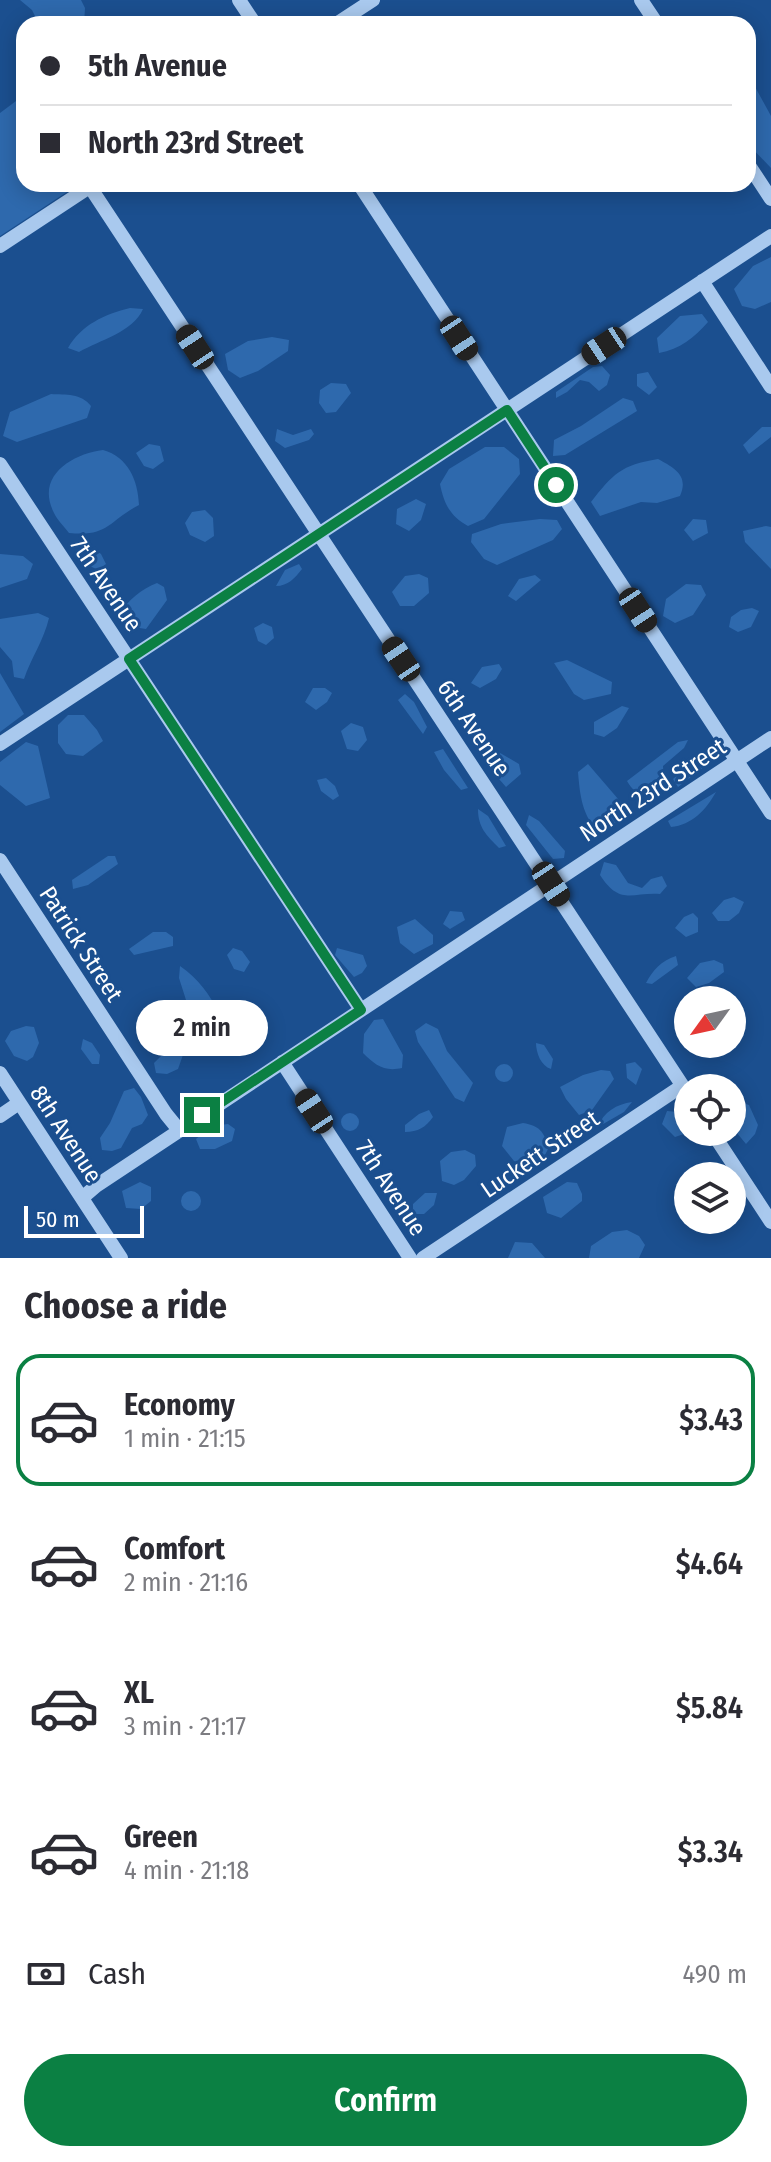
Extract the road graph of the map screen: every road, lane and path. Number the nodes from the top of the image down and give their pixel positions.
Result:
1 (373, 0) edge
2 (348, 16) edge
3 (756, 176) edge
4 (81, 192) edge
5 (97, 192) edge
6 (364, 192) edge
7 (771, 199) edge
8 (771, 236) edge
9 (0, 246) edge
10 (702, 281) junction
11 (771, 387) edge
12 (507, 410) junction
13 (0, 464) edge
14 (318, 534) junction
15 (129, 659) junction
16 (771, 738) edge
17 (0, 744) edge
18 (737, 761) junction
19 (771, 813) edge
20 (0, 860) edge
21 (551, 884) junction
22 (361, 1010) junction
23 (282, 1062) junction
24 (0, 1073) edge
25 (675, 1074) edge
26 (674, 1097) edge
27 (19, 1103) junction
28 (0, 1116) edge
29 (179, 1130) junction
30 (721, 1146) edge
31 (82, 1198) junction
32 (771, 1222) edge
33 (121, 1258) edge
34 (410, 1258) edge
35 (423, 1258) edge

1 - 2 street
3 - 7 street
4 - 9 street
5 - 14 street, 6th Avenue
6 - 12 street
8 - 10 street
10 - 11 street
10 - 12 street
12 - 14 street
12 - 18 street
13 - 15 street, 7th Avenue
14 - 15 street
14 - 21 street, 6th Avenue
15 - 17 street
15 - 22 street, 7th Avenue
16 - 18 street, North 23rd Street
18 - 19 street
18 - 21 street, North 23rd Street
20 - 29 street, Patrick Street
21 - 22 street, North 23rd Street
21 - 25 street, 6th Avenue
22 - 23 street, North 23rd Street
23 - 29 street, North 23rd Street
23 - 34 street, 7th Avenue
24 - 27 street, 8th Avenue
26 - 35 street, Luckett Street
27 - 28 street
27 - 31 street, 8th Avenue
29 - 31 street, North 23rd Street
30 - 32 street
31 - 33 street, 8th Avenue

